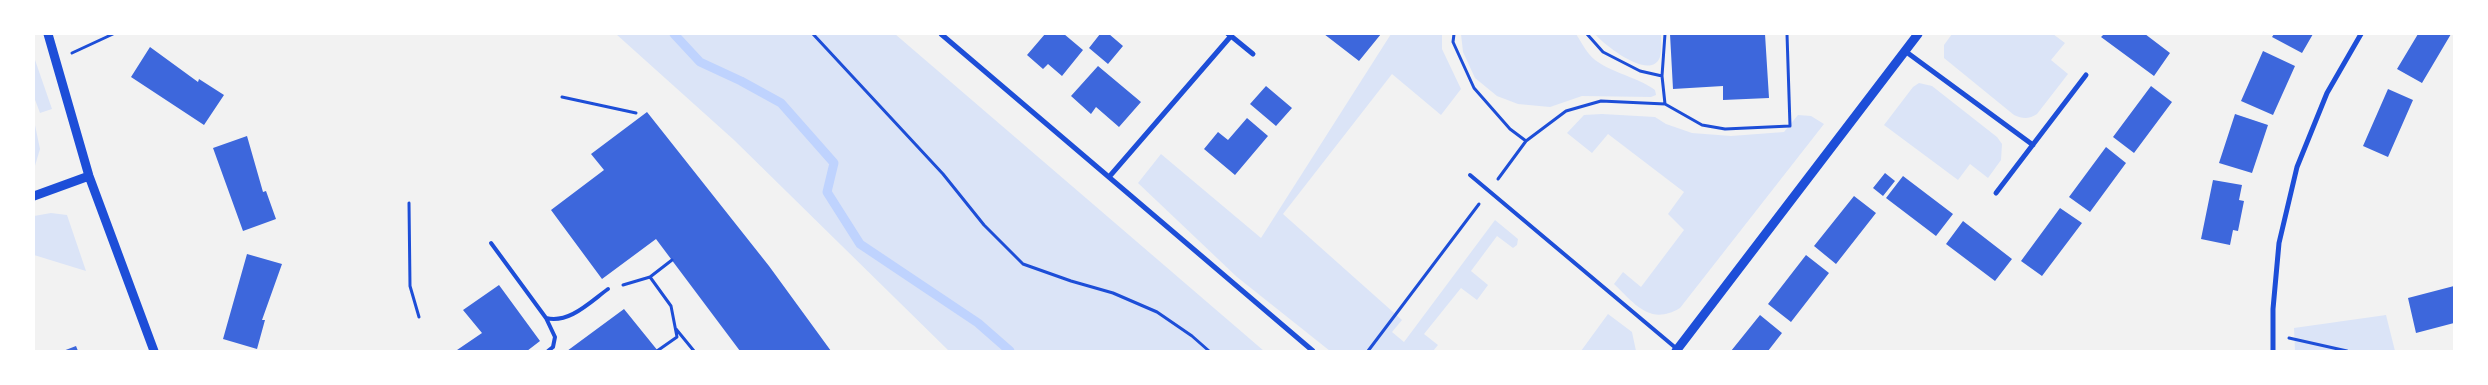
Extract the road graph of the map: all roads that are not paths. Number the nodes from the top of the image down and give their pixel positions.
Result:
1 (48, 34) edge
2 (941, 34) edge
3 (1918, 34) edge
4 (2361, 34) edge
5 (1230, 35) edge
6 (1905, 50) junction
7 (1253, 54) dead end
8 (2086, 75) dead end
9 (2033, 145) junction
10 (1470, 175) dead end
11 (89, 176) junction
12 (1109, 177) junction
13 (1996, 193) dead end
14 (34, 196) edge
15 (491, 243) dead end
16 (608, 289) road end
17 (546, 318) junction
18 (1677, 350) edge
19 (154, 351) edge
20 (548, 351) edge
21 (1313, 351) edge
22 (2273, 351) edge

1 - 11 street
2 - 12 street
3 - 6 street
4 - 22 street
5 - 7 street
5 - 12 street
6 - 9 street
6 - 18 street
8 - 9 street
9 - 13 street
10 - 18 lane
11 - 14 street
11 - 19 street
12 - 21 street
15 - 17 lane
16 - 17 lane
17 - 20 lane

